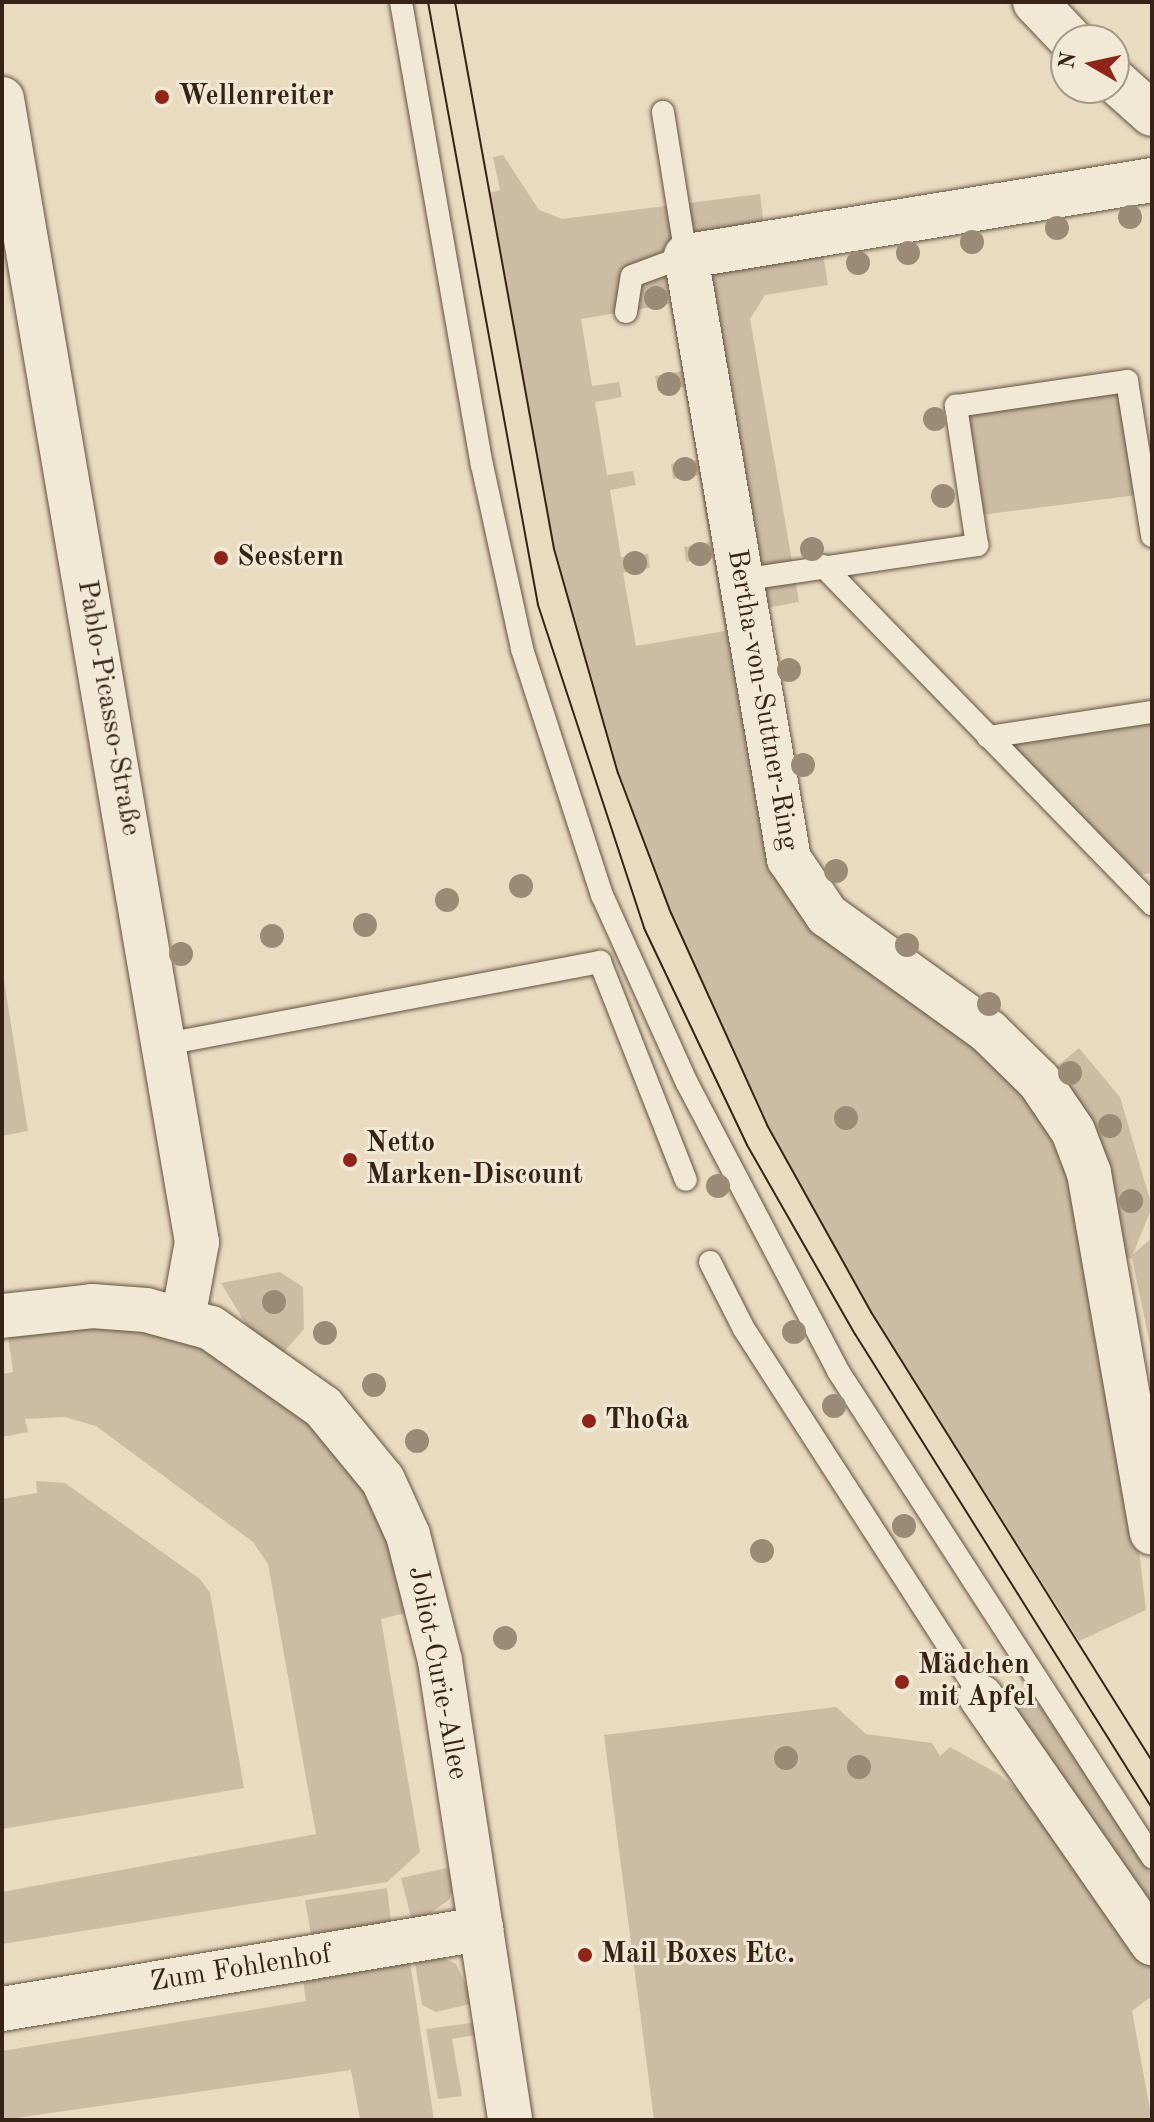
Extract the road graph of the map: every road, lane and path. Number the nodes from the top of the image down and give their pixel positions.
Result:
1 (401, 2) edge
2 (1035, 2) edge
3 (1056, 24) edge
4 (1130, 94) edge
5 (663, 112) dead end
6 (1152, 114) edge
7 (4, 126) edge
8 (1152, 180) edge
9 (686, 256) junction
10 (626, 312) dead end
11 (1152, 536) edge
12 (823, 566) junction
13 (740, 580) junction
14 (1152, 712) edge
15 (988, 737) junction
16 (1152, 904) edge
17 (166, 1044) junction
18 (686, 1180) dead end
19 (710, 1262) dead end
20 (2, 1316) edge
21 (183, 1318) junction
22 (1152, 1533) edge
23 (981, 1697) joint
24 (1152, 1857) edge
25 (481, 1929) junction
26 (1152, 1943) edge
27 (2, 2009) edge
28 (510, 2120) edge

1 - 24 lane
2 - 3 street
4 - 6 street
5 - 9 lane
7 - 17 street, Pablo-Picasso-Straße
8 - 9 street
9 - 10 lane
9 - 13 street, Bertha-von-Suttner-Ring
11 - 12 lane
12 - 13 lane
12 - 15 lane
13 - 22 street, Bertha-von-Suttner-Ring
14 - 15 lane
15 - 16 lane
17 - 18 lane
17 - 21 street, Pablo-Picasso-Straße
19 - 23 lane
20 - 21 street, Joliot-Curie-Allee
21 - 25 street, Joliot-Curie-Allee
23 - 26 street
25 - 27 street, Zum Fohlenhof
25 - 28 street, Joliot-Curie-Allee

